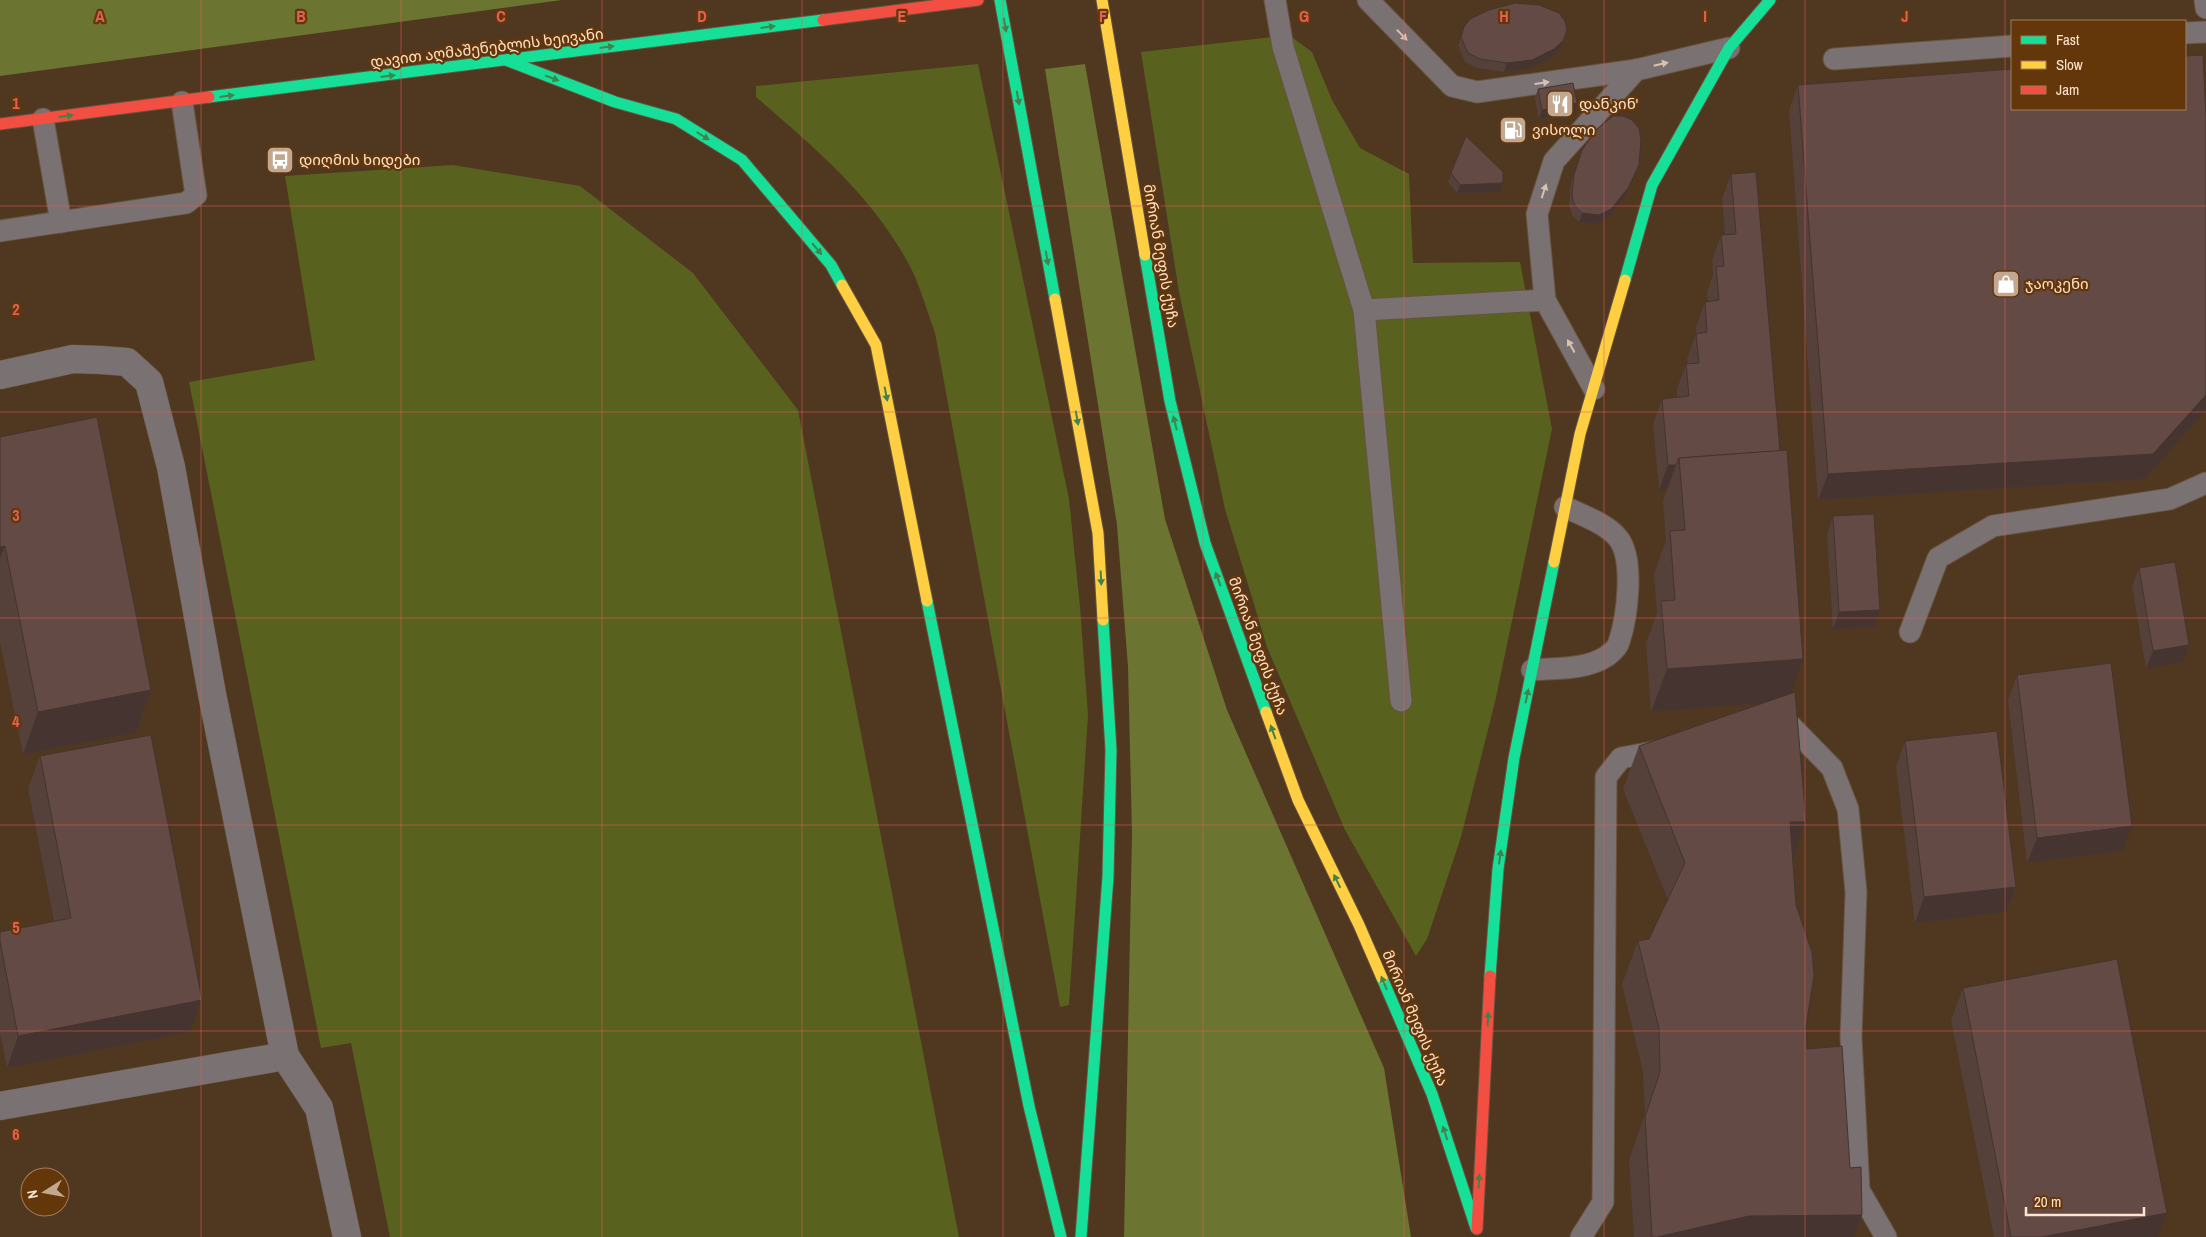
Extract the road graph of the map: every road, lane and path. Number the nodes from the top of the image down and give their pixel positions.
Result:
1 (978, 0) edge
2 (1000, 0) edge
3 (1102, 0) edge
4 (1275, 0) edge
5 (1368, 0) edge
6 (1770, 0) edge
7 (2205, 0) edge
8 (2206, 8) edge
9 (2206, 32) edge
10 (2186, 33) edge
11 (2011, 46) edge
12 (1729, 48) junction
13 (1834, 59) dead end
14 (506, 60) junction
15 (1636, 70) junction
16 (182, 102) junction
17 (43, 119) junction
18 (0, 124) edge
19 (61, 222) junction
20 (0, 231) edge
21 (1545, 300) junction
22 (1364, 310) junction
23 (0, 375) edge
24 (1594, 389) junction
25 (2206, 483) edge
26 (1565, 507) junction
27 (1910, 632) dead end
28 (1532, 670) junction
29 (1401, 700) dead end
30 (1753, 733) edge
31 (1687, 746) edge
32 (284, 1056) junction
33 (0, 1106) edge
34 (1477, 1233) edge
35 (347, 1237) edge
36 (1062, 1237) edge
37 (1081, 1237) edge
38 (1581, 1237) edge
39 (1886, 1237) edge

14 -> 1 main road, დავით აღმაშენებლის ხეივანი
2 -> 37 main road
34 -> 3 main road, მირიან მეფის ქუჩა
4 - 22 lane
5 -> 15 lane
6 - 12 main road
7 - 8 lane
9 - 10 lane
11 - 13 lane
15 -> 12 lane
12 - 24 main road
16 -> 14 main road, დავით აღმაშენებლის ხეივანი
14 -> 36 main road
21 -> 15 lane
17 -> 16 main road, დავით აღმაშენებლის ხეივანი
16 - 19 lane
17 - 18 main road, დავით აღმაშენებლის ხეივანი
17 - 19 lane
19 - 20 lane
21 - 22 lane
24 -> 21 lane
22 - 29 lane
23 - 32 street
24 - 26 main road
25 - 27 lane
26 - 28 main road
26 - 28 lane
34 -> 28 main road
30 - 39 lane
31 - 38 lane
32 - 33 street
32 - 35 street

